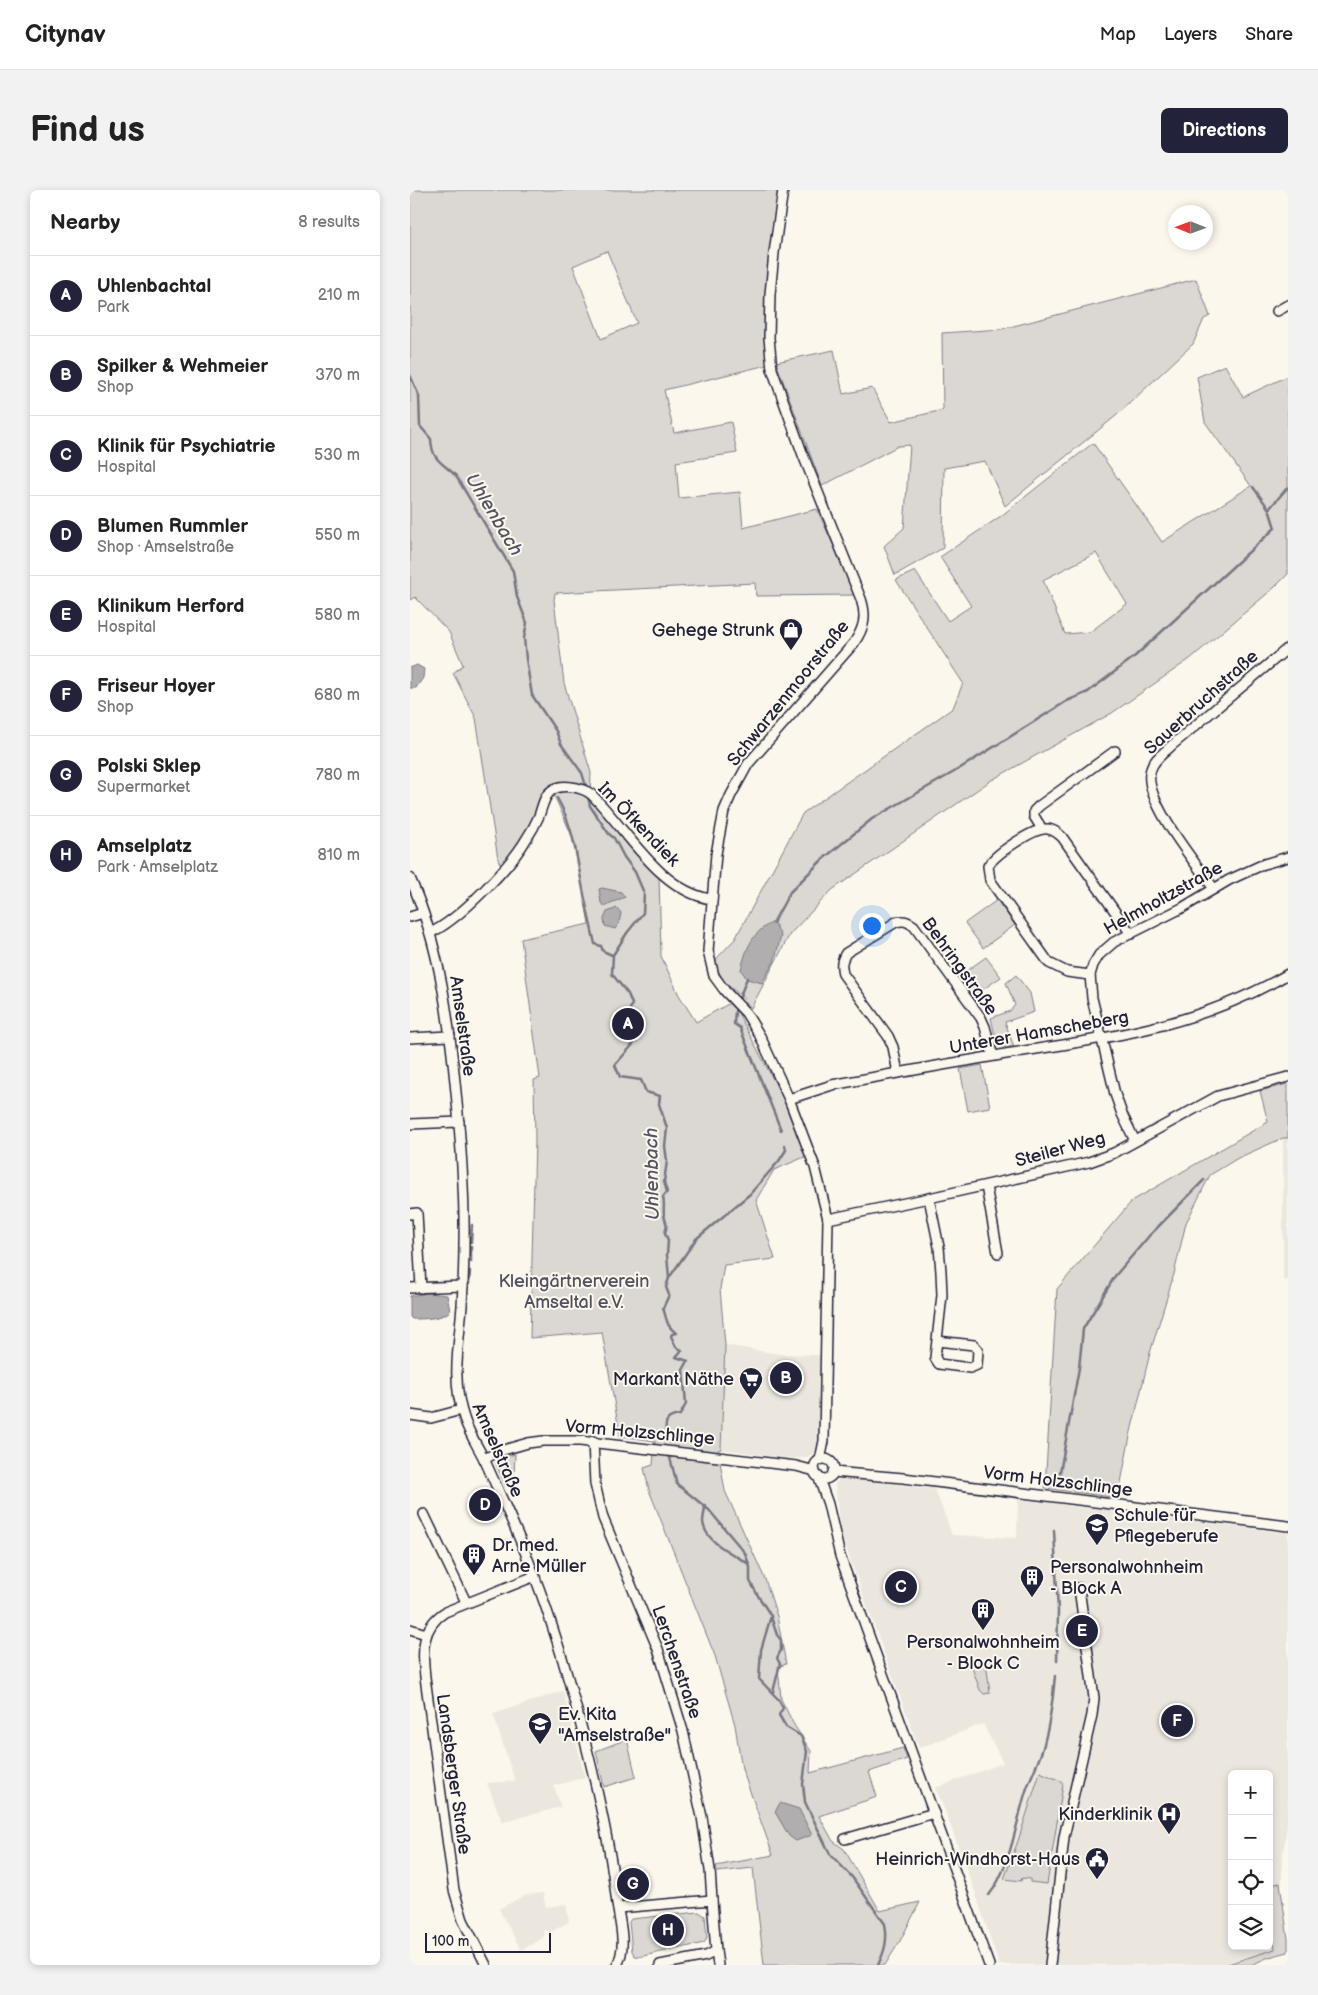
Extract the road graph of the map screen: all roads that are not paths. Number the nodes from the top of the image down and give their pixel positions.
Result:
1 (784, 190) edge
2 (1288, 305) edge
3 (1277, 311) dead end
4 (1288, 648) edge
5 (1115, 752) dead end
6 (1042, 829) junction
7 (1288, 857) edge
8 (410, 878) edge
9 (1214, 889) junction
10 (711, 899) junction
11 (423, 913) junction
12 (410, 917) edge
13 (430, 933) junction
14 (1131, 934) junction
15 (1288, 974) edge
16 (1090, 975) junction
17 (450, 1036) junction
18 (410, 1038) edge
19 (1102, 1039) junction
20 (992, 1056) junction
21 (898, 1073) junction
22 (1288, 1077) edge
23 (789, 1099) junction
24 (458, 1122) junction
25 (410, 1124) edge
26 (1135, 1141) junction
27 (986, 1186) junction
28 (929, 1198) junction
29 (410, 1214) edge
30 (828, 1219) junction
31 (998, 1253) dead end
32 (463, 1286) junction
33 (410, 1288) edge
34 (421, 1288) junction
35 (937, 1341) junction
36 (462, 1410) junction
37 (410, 1415) edge
38 (593, 1441) junction
39 (484, 1458) junction
40 (824, 1468) junction
41 (424, 1514) dead end
42 (1288, 1526) edge
43 (535, 1576) junction
44 (1079, 1588) dead end
45 (466, 1602) junction
46 (410, 1629) edge
47 (426, 1634) junction
48 (934, 1813) junction
49 (845, 1839) dead end
50 (712, 1900) junction
51 (618, 1908) junction
52 (716, 1951) junction
53 (486, 1965) edge
54 (619, 1965) edge
55 (660, 1965) edge
56 (718, 1965) edge
57 (989, 1965) edge
58 (1050, 1965) edge

1 - 10 street, Schwarzenmoorstraße
2 - 3 street
4 - 9 street, Sauerbruchstraße
5 - 6 street
6 - 14 street
6 - 16 street
7 - 9 street, Helmholtzstraße
8 - 11 street, Amselstraße
9 - 14 street, Helmholtzstraße
10 - 13 street, Im Öfkendiek
10 - 23 street, Schwarzenmoorstraße
11 - 12 street
11 - 13 street, Amselstraße
13 - 17 street, Amselstraße
14 - 16 street, Helmholtzstraße
15 - 19 street, Unterer Hamscheberg
16 - 19 street
17 - 18 street
17 - 24 street, Amselstraße
19 - 20 street, Unterer Hamscheberg
19 - 26 street
20 - 21 street, Unterer Hamscheberg
20 - 21 street, Behringstraße
21 - 23 street, Unterer Hamscheberg
22 - 26 street, Steiler Weg
23 - 30 street, Schwarzenmoorstraße
24 - 25 street
24 - 32 street, Amselstraße
26 - 27 street, Steiler Weg
27 - 28 street, Steiler Weg
27 - 31 street
28 - 30 street, Steiler Weg
28 - 35 street
29 - 34 street
30 - 40 street, Schwarzenmoorstraße
32 - 34 street
32 - 36 street, Amselstraße
33 - 34 street
35 - 35 street
36 - 37 street
36 - 39 street, Amselstraße
38 - 39 street, Vorm Holzschlinge
38 - 40 street, Vorm Holzschlinge
38 - 50 street, Lerchenstraße
39 - 43 street, Amselstraße
40 - 42 street, Vorm Holzschlinge
40 - 48 street, Schwarzenmoorstraße
41 - 45 street
43 - 45 street
43 - 51 street, Amselstraße
44 - 58 street
45 - 47 street
46 - 47 street
47 - 53 street, Landsberger Straße
48 - 49 street
48 - 57 street, Schwarzenmoorstraße
50 - 51 street
50 - 52 street, Lerchenstraße
51 - 54 street, Amselstraße
52 - 55 street
52 - 56 street, Lerchenstraße

